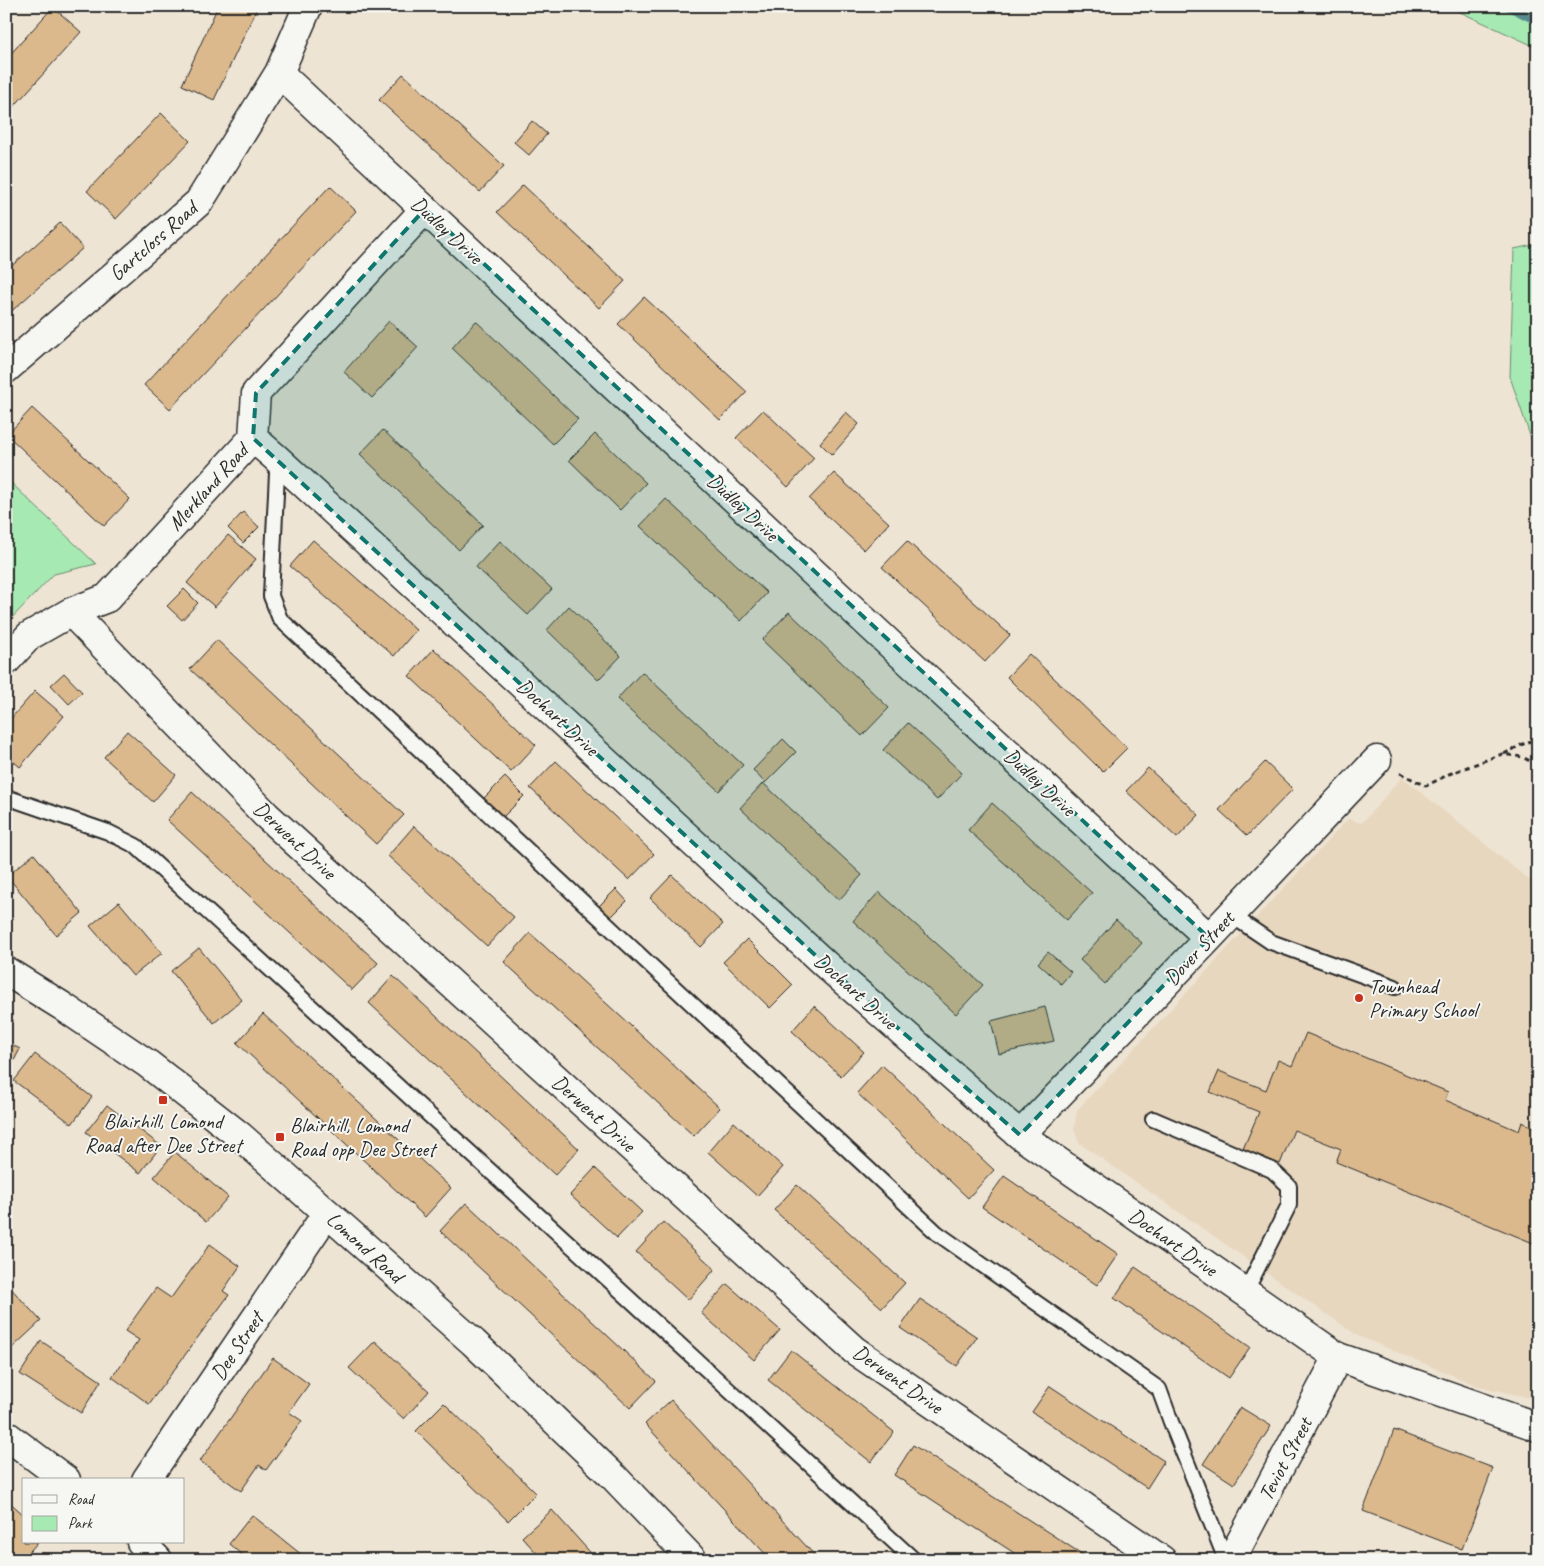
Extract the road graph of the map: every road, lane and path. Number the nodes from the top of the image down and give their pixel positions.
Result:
1 (308, 6) edge
2 (279, 72) junction
3 (425, 208) junction
4 (6, 369) edge
5 (253, 438) junction
6 (275, 457) junction
7 (71, 612) junction
8 (6, 661) edge
9 (1538, 739) edge
10 (1504, 754) junction
11 (1377, 760) joint
12 (1538, 765) edge
13 (6, 797) edge
14 (1231, 915) junction
15 (1209, 938) junction
16 (6, 971) edge
17 (1395, 987) dead end
18 (1153, 1119) dead end
19 (1020, 1135) junction
20 (327, 1213) junction
21 (1245, 1293) junction
22 (1338, 1357) junction
23 (1538, 1427) edge
24 (6, 1435) edge
25 (63, 1478) edge
26 (147, 1478) edge
27 (143, 1544) edge
28 (158, 1560) edge
29 (693, 1560) edge
30 (914, 1560) edge
31 (1162, 1560) edge
32 (1226, 1560) edge
33 (1231, 1560) edge

1 - 2 street, Gartcloss Road
2 - 3 street, Dudley Drive
2 - 4 street, Gartcloss Road
3 - 5 street, Merkland Road
3 - 15 street, Dudley Drive
5 - 6 street, Dochart Drive
5 - 7 street, Merkland Road
6 - 19 street, Dochart Drive
6 - 32 lane
7 - 8 street, Merkland Road
7 - 31 street, Derwent Drive
9 - 10 path
10 - 11 path
10 - 12 path
11 - 14 street, Dover Street
13 - 30 lane
14 - 15 street, Dover Street
14 - 17 lane
15 - 19 street, Dover Street
16 - 20 street, Lomond Road
18 - 21 lane
19 - 21 street, Dochart Drive
20 - 26 street, Dee Street
20 - 29 street, Lomond Road
21 - 22 street, Dochart Drive
22 - 23 street, Dochart Drive
22 - 33 street, Teviot Street
24 - 25 street
27 - 28 street

